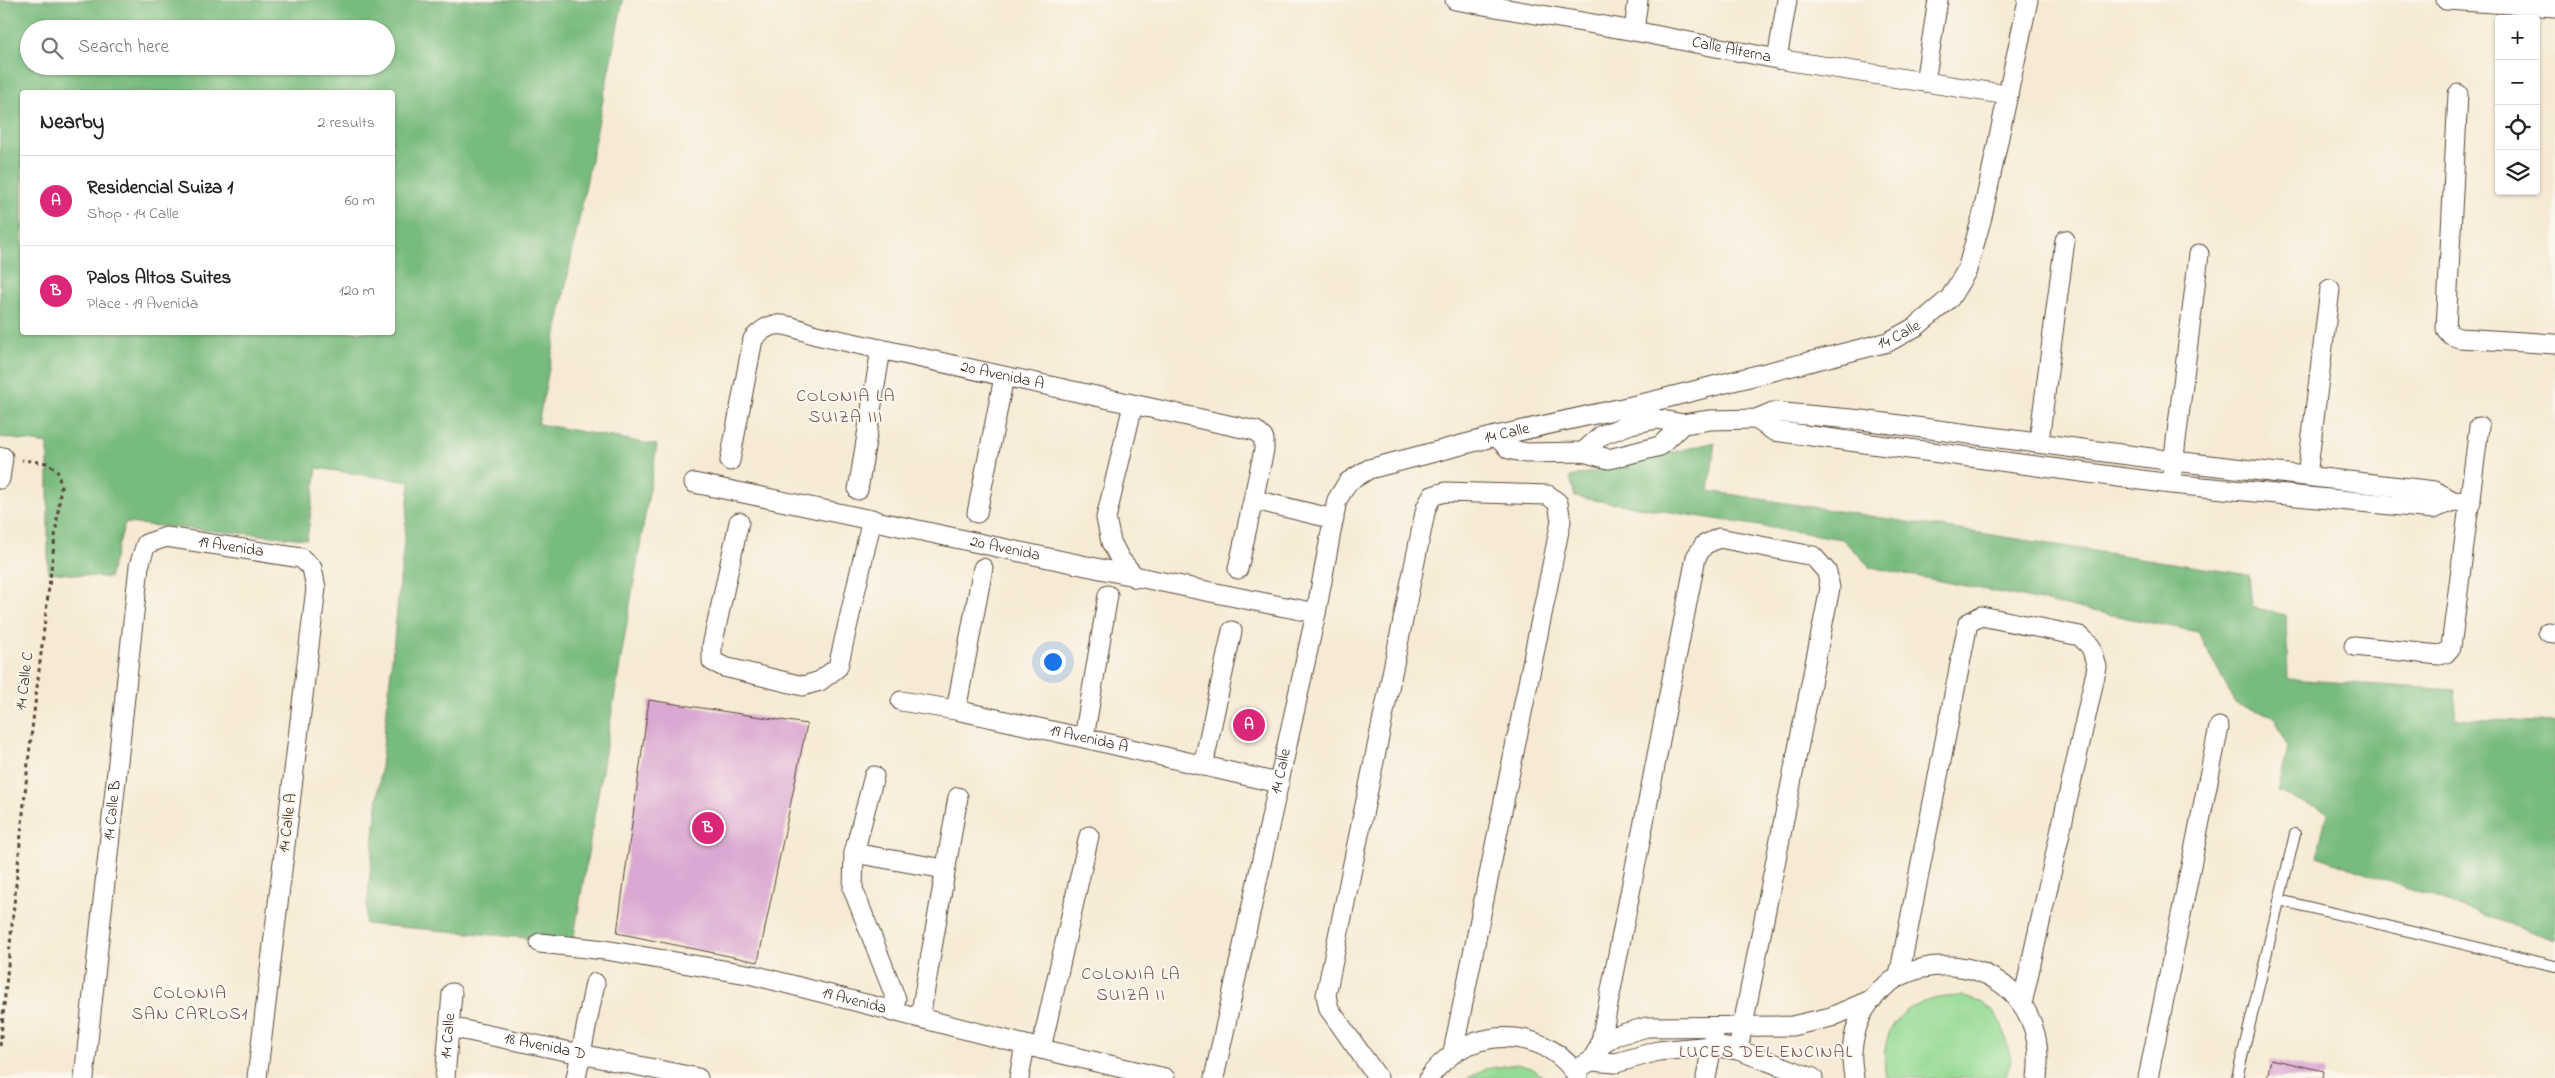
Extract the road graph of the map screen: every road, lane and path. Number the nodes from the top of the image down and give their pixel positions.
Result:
1 (1456, 0) edge
2 (1638, 0) edge
3 (1787, 0) edge
4 (1938, 0) edge
5 (2028, 0) edge
6 (2446, 0) edge
7 (2493, 1) edge
8 (1479, 2) edge
9 (2555, 7) edge
10 (1634, 31) junction
11 (1777, 59) junction
12 (1925, 82) junction
13 (2458, 94) dead end
14 (2008, 95) junction
15 (2065, 240) dead end
16 (2199, 254) dead end
17 (2330, 289) dead end
18 (2555, 344) edge
19 (881, 349) junction
20 (1004, 377) junction
21 (1132, 405) junction
22 (1756, 419) junction
23 (1862, 420) junction
24 (1683, 424) junction
25 (2479, 427) dead end
26 (1496, 436) junction
27 (1858, 442) junction
28 (2039, 442) junction
29 (1583, 452) junction
30 (3, 458) joint
31 (2174, 461) junction
32 (730, 462) dead end
33 (2307, 476) junction
34 (0, 479) edge
35 (694, 483) dead end
36 (2171, 484) junction
37 (858, 490) dead end
38 (1254, 500) junction
39 (2462, 501) junction
40 (976, 513) dead end
41 (872, 519) junction
42 (1334, 519) junction
43 (739, 522) dead end
44 (146, 544) joint
45 (312, 568) joint
46 (983, 568) dead end
47 (1238, 569) dead end
48 (1136, 578) junction
49 (1108, 596) dead end
50 (1316, 613) junction
51 (1232, 631) dead end
52 (2354, 646) dead end
53 (901, 701) dead end
54 (956, 710) junction
55 (2219, 727) dead end
56 (1084, 738) junction
57 (1203, 766) junction
58 (874, 776) dead end
59 (1278, 784) junction
60 (958, 797) dead end
61 (2295, 834) dead end
62 (1089, 836) dead end
63 (854, 853) junction
64 (944, 869) junction
65 (2279, 900) junction
66 (540, 943) dead end
67 (2555, 966) edge
68 (1899, 976) junction
69 (595, 983) dead end
70 (452, 993) dead end
71 (1873, 998) junction
72 (2022, 1004) junction
73 (892, 1012) junction
74 (920, 1018) junction
75 (1715, 1025) junction
76 (1743, 1025) junction
77 (449, 1027) junction
78 (0, 1046) edge
79 (1712, 1046) junction
80 (1033, 1047) junction
81 (1738, 1050) junction
82 (1453, 1052) junction
83 (1596, 1053) junction
84 (581, 1054) junction
85 (1576, 1074) edge
86 (84, 1078) edge
87 (257, 1078) edge
88 (444, 1078) edge
89 (576, 1078) edge
90 (698, 1078) edge
91 (1019, 1078) edge
92 (1165, 1078) edge
93 (1214, 1078) edge
94 (1378, 1078) edge
95 (1429, 1078) edge
96 (1706, 1078) edge
97 (1813, 1078) edge
98 (1854, 1078) edge
99 (2036, 1078) edge
100 (2148, 1078) edge
101 (2237, 1078) edge

1 - 8 street, Calle Alterna
2 - 10 street
3 - 11 street
4 - 12 street
5 - 14 street, 14 Calle
6 - 7 street
7 - 9 street
8 - 10 street, Calle Alterna
10 - 11 street, Calle Alterna
11 - 12 street, Calle Alterna
12 - 14 street, Calle Alterna
13 - 18 street
14 - 26 street, 14 Calle
15 - 28 street
16 - 31 street
17 - 33 street
19 - 20 street, 20 Avenida A
19 - 32 street, 20 Avenida A
19 - 37 street
20 - 21 street, 20 Avenida A
20 - 40 street
21 - 38 street, 20 Avenida A
21 - 48 street
22 - 23 street
22 - 24 street
22 - 27 street
23 - 27 street
23 - 28 street
24 - 29 street
24 - 29 street
25 - 39 street
26 - 29 street
26 - 42 street, 14 Calle
27 - 36 street
28 - 31 street
30 - 34 street
30 - 78 path, 14 Calle C
31 - 33 street
31 - 36 street
33 - 39 street
35 - 41 street, 20 Avenida
36 - 39 street
38 - 42 street
38 - 47 street
39 - 52 street
41 - 43 street
41 - 48 street, 20 Avenida
42 - 50 street, 14 Calle
44 - 45 street, 19 Avenida
44 - 86 street, 14 Calle B
45 - 87 street, 14 Calle A
46 - 54 street
48 - 50 street, 20 Avenida
49 - 56 street
50 - 59 street, 14 Calle
51 - 57 street
53 - 54 street, 19 Avenida A
54 - 56 street, 19 Avenida A
55 - 100 street
56 - 57 street, 19 Avenida A
57 - 59 street, 19 Avenida A
58 - 63 street
59 - 93 street, 14 Calle
60 - 64 street
61 - 65 lane
62 - 80 street
63 - 64 street
63 - 73 street
64 - 74 street
65 - 67 lane
65 - 101 lane
66 - 73 street, 19 Avenida
68 - 71 street
68 - 72 street
68 - 72 street
69 - 84 street
70 - 77 street, 14 Calle
71 - 76 street
71 - 98 street
72 - 99 street
73 - 74 street, 19 Avenida
74 - 80 street, 19 Avenida
75 - 76 street
75 - 79 street
75 - 83 street
76 - 81 street
76 - 83 street
77 - 84 street, 18 Avenida D
77 - 88 street, 14 Calle
79 - 81 street
79 - 83 street
79 - 96 street
80 - 91 street
80 - 92 street, 19 Avenida
81 - 97 street
82 - 85 street
82 - 94 street
82 - 95 street
83 - 85 street
84 - 89 street
84 - 90 street, 18 Avenida D

